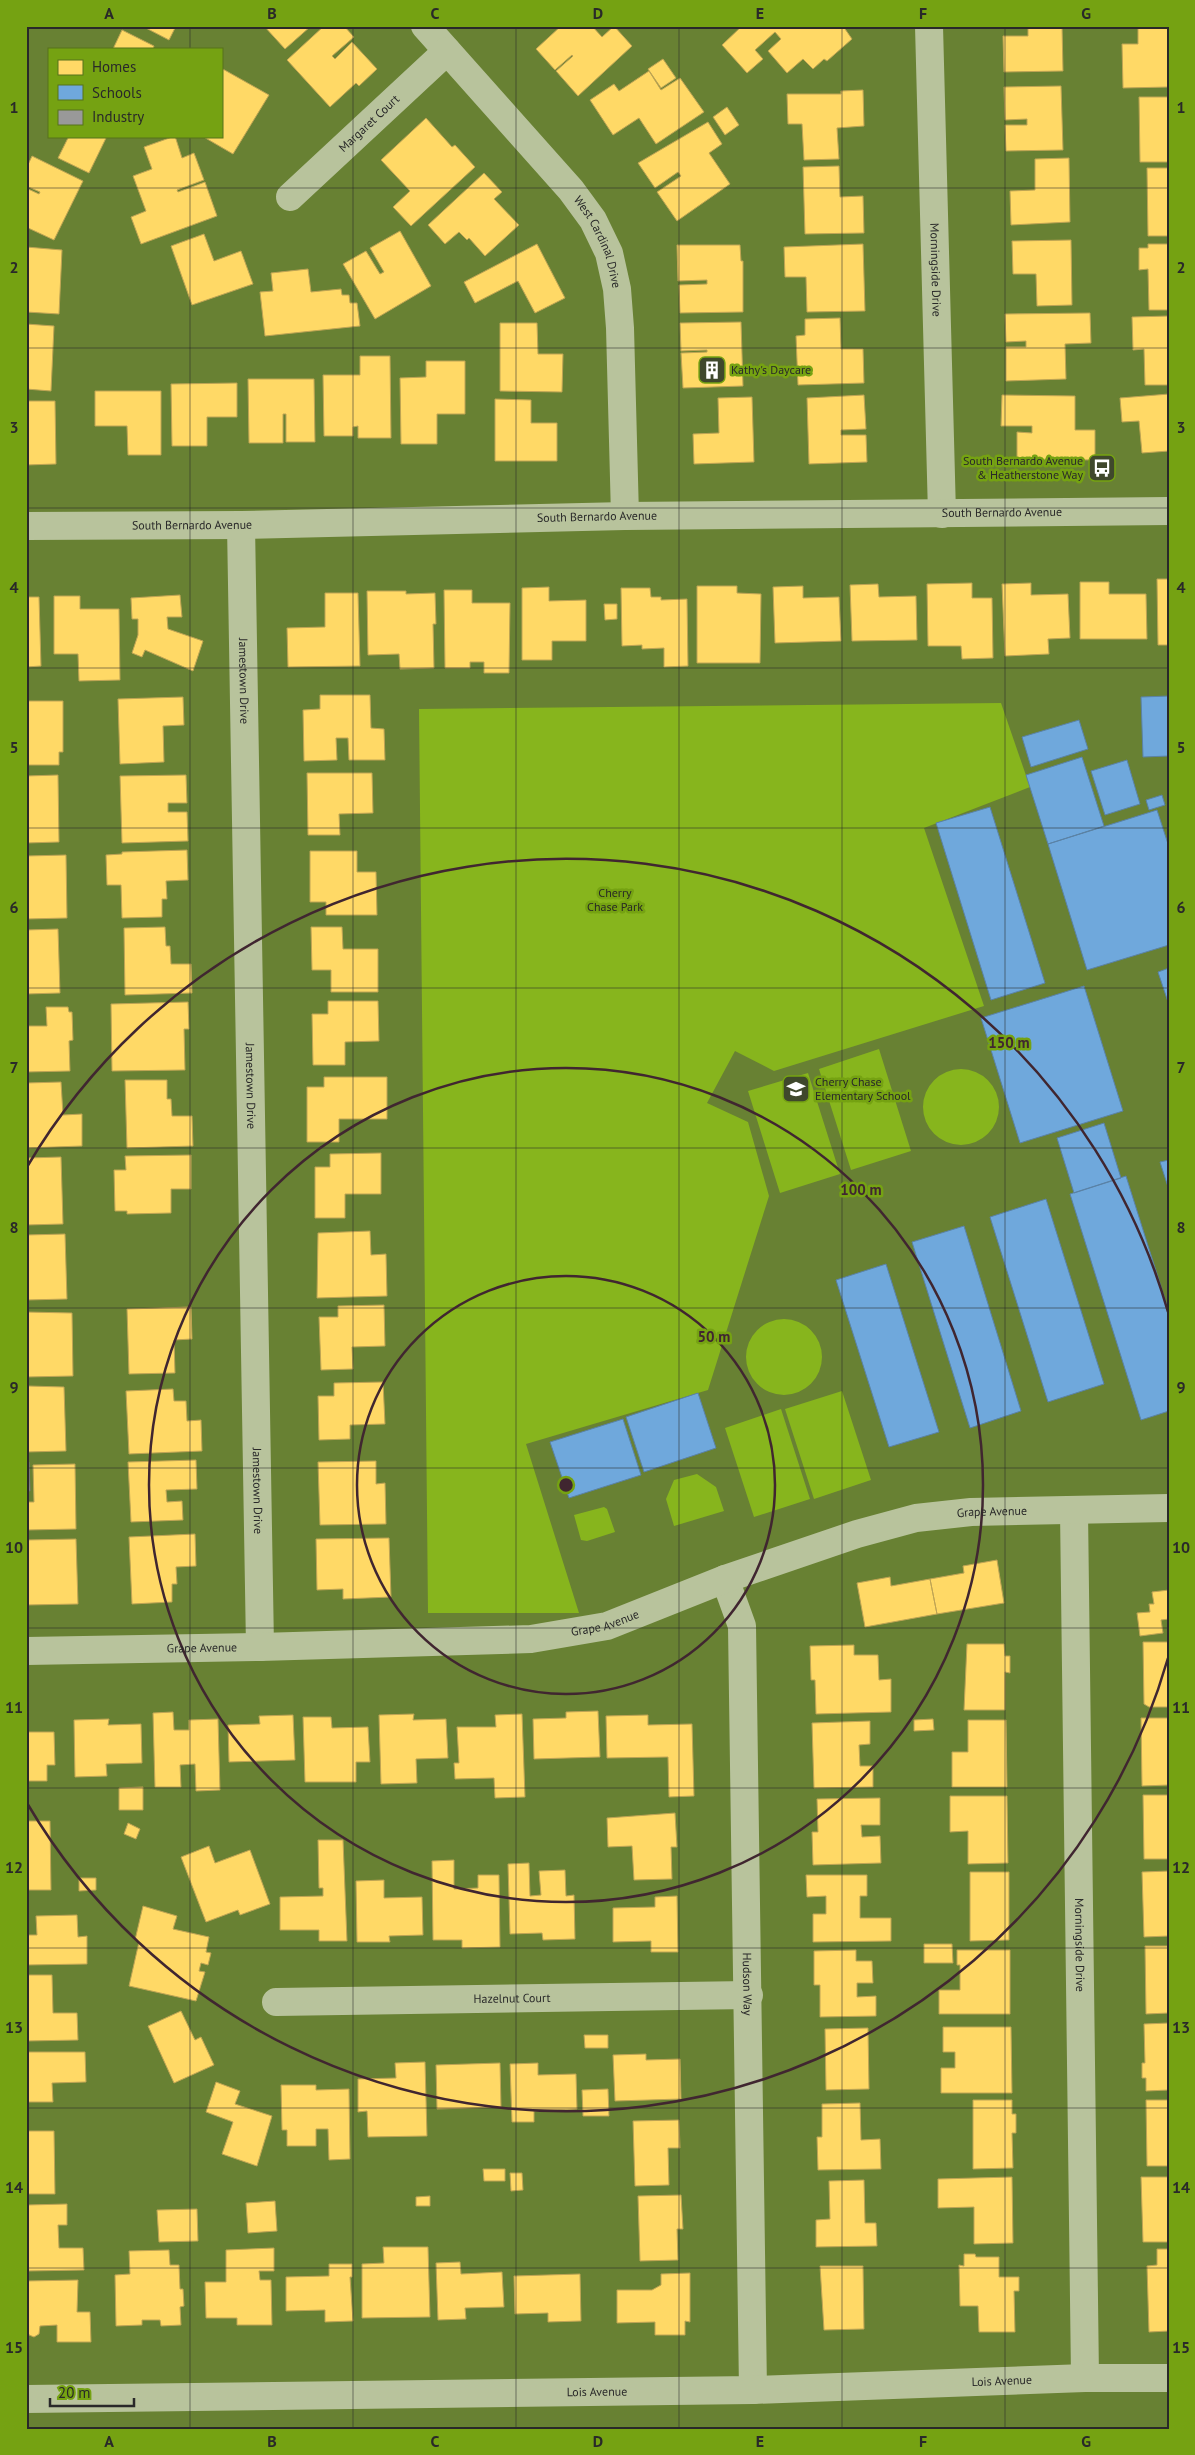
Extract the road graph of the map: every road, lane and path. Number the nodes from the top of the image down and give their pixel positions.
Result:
1 (425, 26) edge
2 (929, 26) edge
3 (447, 51) junction
4 (290, 197) dead end
5 (1169, 511) edge
6 (942, 514) junction
7 (625, 516) junction
8 (241, 525) junction
9 (26, 526) edge
10 (1169, 1508) edge
11 (1074, 1511) junction
12 (725, 1579) junction
13 (260, 1647) junction
14 (26, 1651) edge
15 (748, 1995) junction
16 (276, 2002) dead end
17 (1085, 2378) junction
18 (1169, 2378) edge
19 (753, 2390) junction
20 (26, 2399) edge

1 - 3 street, West Cardinal Drive
2 - 6 street, Morningside Drive
3 - 4 street, Margaret Court
3 - 7 street, West Cardinal Drive
5 - 6 street, South Bernardo Avenue
6 - 7 street, South Bernardo Avenue
7 - 8 street, South Bernardo Avenue
8 - 9 street, South Bernardo Avenue
8 - 13 street, Jamestown Drive
10 - 11 street, Grape Avenue
11 - 12 street, Grape Avenue
11 - 17 street, Morningside Drive
12 - 13 street, Grape Avenue
12 - 15 street, Hudson Way
13 - 14 street, Grape Avenue
15 - 16 street, Hazelnut Court
15 - 19 street, Hudson Way
17 - 18 street, Lois Avenue
17 - 19 street, Lois Avenue
19 - 20 street, Lois Avenue

